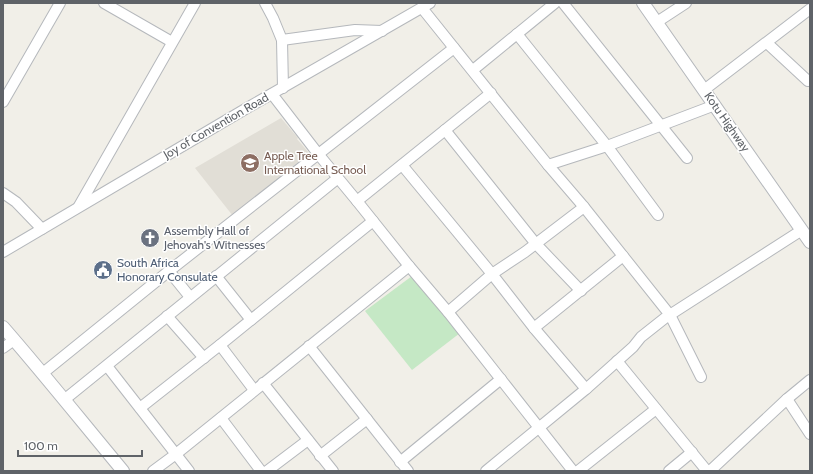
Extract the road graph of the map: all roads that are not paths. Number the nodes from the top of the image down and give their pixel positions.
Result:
1 (60, 3) edge
2 (104, 3) edge
3 (195, 3) edge
4 (264, 3) edge
5 (563, 3) edge
6 (643, 3) edge
7 (686, 3) edge
8 (553, 4) edge
9 (426, 5) edge
10 (810, 10) edge
11 (657, 22) junction
12 (382, 31) junction
13 (517, 34) junction
14 (282, 40) junction
15 (172, 42) junction
16 (767, 43) junction
17 (454, 48) junction
18 (473, 70) junction
19 (808, 80) dead end
20 (283, 88) junction
21 (704, 90) junction
22 (492, 93) junction
23 (272, 94) junction
24 (3, 102) edge
25 (715, 105) junction
26 (661, 126) junction
27 (444, 130) junction
28 (607, 146) junction
29 (319, 155) junction
30 (686, 158) dead end
31 (402, 165) junction
32 (548, 165) junction
33 (338, 178) junction
34 (3, 193) edge
35 (358, 201) junction
36 (80, 206) junction
37 (584, 207) junction
38 (658, 215) dead end
39 (373, 221) junction
40 (806, 228) edge
41 (42, 229) junction
42 (810, 242) edge
43 (536, 244) junction
44 (3, 252) edge
45 (623, 256) junction
46 (409, 266) junction
47 (169, 271) junction
48 (492, 274) junction
49 (216, 276) junction
50 (581, 291) junction
51 (190, 297) junction
52 (448, 312) junction
53 (670, 315) junction
54 (167, 316) junction
55 (251, 320) junction
56 (3, 327) edge
57 (534, 328) junction
58 (14, 340) junction
59 (220, 345) junction
60 (309, 346) junction
61 (3, 348) edge
62 (204, 358) junction
63 (617, 361) junction
64 (107, 366) junction
65 (43, 373) junction
66 (701, 377) dead end
67 (501, 379) junction
68 (810, 380) edge
69 (263, 383) junction
70 (586, 389) junction
71 (254, 390) junction
72 (787, 399) junction
73 (64, 400) junction
74 (140, 408) junction
75 (656, 409) junction
76 (221, 418) junction
77 (367, 419) junction
78 (539, 428) junction
79 (810, 434) edge
80 (308, 440) junction
81 (692, 452) junction
82 (176, 454) junction
83 (320, 456) junction
84 (400, 462) junction
85 (123, 471) edge
86 (153, 471) edge
87 (190, 471) edge
88 (261, 471) edge
89 (267, 471) edge
90 (333, 471) edge
91 (408, 471) edge
92 (486, 471) edge
93 (573, 471) edge
94 (578, 471) edge
95 (669, 471) edge
96 (707, 471) edge
97 (710, 471) edge

1 - 24 street
2 - 15 street
3 - 15 street
4 - 14 street
5 - 26 street
6 - 11 street, Kotu Highway
7 - 11 street
8 - 13 street
9 - 12 street, Joy of Convention Road
9 - 17 street
10 - 16 street
11 - 21 street, Kotu Highway
12 - 14 street
12 - 20 street, Joy of Convention Road
13 - 18 street
13 - 28 street
14 - 20 street
15 - 36 street
16 - 19 street
16 - 21 street
17 - 18 street
17 - 29 street
18 - 22 street
20 - 23 street, Joy of Convention Road
21 - 25 street, Kotu Highway
22 - 27 street
22 - 32 street
23 - 29 street
23 - 36 street, Joy of Convention Road
25 - 26 street
25 - 40 street, Kotu Highway
26 - 28 street
26 - 30 street
27 - 31 street
27 - 43 street
28 - 32 street
28 - 38 street
29 - 33 street
29 - 47 street
31 - 35 street
31 - 48 street
32 - 37 street
33 - 35 street
33 - 49 street
34 - 41 street
35 - 39 street
36 - 41 street, Joy of Convention Road
37 - 43 street
37 - 45 street
39 - 46 street
39 - 55 street
40 - 42 street, Kotu Highway
40 - 53 street
41 - 44 street, Joy of Convention Road
43 - 48 street
43 - 50 street
45 - 50 street
45 - 53 street
46 - 52 street
46 - 60 street
47 - 51 street
47 - 65 street
48 - 52 street
48 - 57 street
49 - 51 street
49 - 55 street
50 - 57 street
51 - 54 street
52 - 67 street
53 - 63 street
53 - 66 street
54 - 62 street
54 - 64 street
55 - 59 street
56 - 58 street
57 - 70 street
58 - 61 street
58 - 65 street
59 - 62 street
59 - 71 street
60 - 69 street
60 - 77 street
62 - 74 street
63 - 70 street
63 - 75 street
64 - 73 street
64 - 74 street
65 - 73 street
67 - 78 street
67 - 84 street
68 - 72 street
69 - 71 street
69 - 80 street
70 - 78 street
71 - 76 street
72 - 79 street
72 - 97 street
73 - 85 street
74 - 82 street
75 - 81 street
75 - 94 street
76 - 82 street
76 - 88 street
77 - 83 street
77 - 84 street
78 - 92 street
78 - 93 street
80 - 83 street
80 - 89 street
81 - 95 street
81 - 96 street
82 - 86 street
82 - 87 street
83 - 90 street
84 - 91 street

